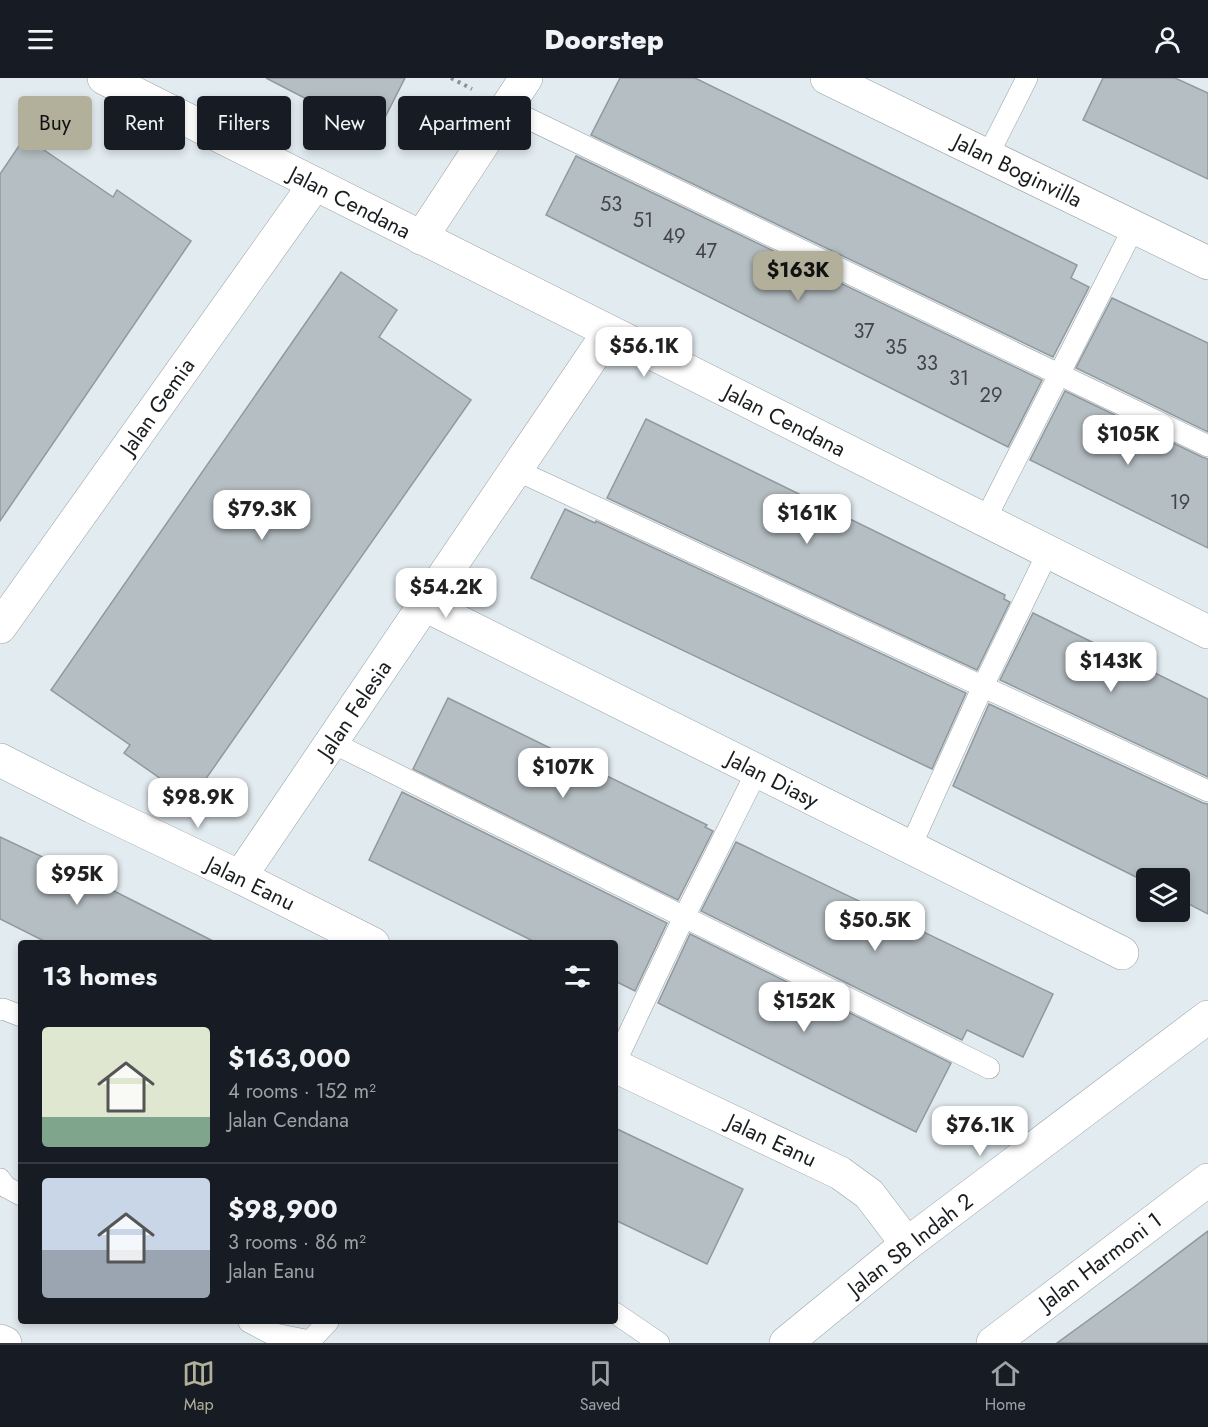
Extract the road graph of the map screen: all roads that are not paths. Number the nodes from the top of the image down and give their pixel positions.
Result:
1 (104, 78) edge
2 (526, 78) edge
3 (827, 78) edge
4 (1028, 78) edge
5 (514, 96) edge
6 (531, 120) edge
7 (479, 150) edge
8 (988, 155) junction
9 (315, 184) junction
10 (1134, 227) junction
11 (422, 238) junction
12 (1208, 263) edge
13 (609, 332) junction
14 (1059, 375) junction
15 (1208, 446) edge
16 (516, 470) junction
17 (985, 520) junction
18 (1048, 552) junction
19 (425, 604) junction
20 (0, 627) edge
21 (1208, 632) edge
22 (983, 686) junction
23 (332, 742) junction
24 (0, 760) edge
25 (757, 771) junction
26 (1208, 791) edge
27 (910, 848) junction
28 (240, 877) junction
29 (684, 917) junction
30 (365, 940) edge
31 (1122, 953) dead end
32 (0, 1010) edge
33 (18, 1015) edge
34 (1208, 1017) edge
35 (618, 1058) edge
36 (618, 1065) edge
37 (989, 1068) dead end
38 (0, 1179) edge
39 (1208, 1180) edge
40 (18, 1193) edge
41 (907, 1244) junction
42 (618, 1315) edge
43 (253, 1324) edge
44 (326, 1324) edge
45 (0, 1341) edge
46 (5, 1343) edge
47 (659, 1343) edge
48 (786, 1343) edge
49 (993, 1343) edge

1 - 9 street, Jalan Cendana
2 - 5 street
3 - 8 street, Jalan Boginvilla
4 - 8 lane
6 - 14 lane
7 - 11 street
8 - 10 street, Jalan Boginvilla
9 - 11 street, Jalan Cendana
9 - 20 street, Jalan Gemia
10 - 12 street, Jalan Boginvilla
10 - 14 lane
11 - 13 street, Jalan Cendana
13 - 16 street, Jalan Felesia
13 - 17 street, Jalan Cendana
14 - 15 lane
14 - 17 lane
16 - 19 street, Jalan Felesia
16 - 22 lane
17 - 18 street, Jalan Cendana
18 - 21 street, Jalan Cendana
18 - 22 lane
19 - 23 street, Jalan Felesia
19 - 25 street, Jalan Diasy
22 - 26 lane
22 - 27 lane
23 - 28 street, Jalan Felesia
23 - 29 lane
24 - 28 street, Jalan Eanu
25 - 27 street, Jalan Diasy
25 - 29 lane
27 - 31 street, Jalan Diasy
28 - 30 street, Jalan Eanu
29 - 35 lane
29 - 37 lane
32 - 33 lane
34 - 41 street, Jalan SB Indah 2
36 - 41 street, Jalan Eanu
38 - 40 lane
39 - 49 street, Jalan Harmoni 1
41 - 48 street, Jalan SB Indah 2
42 - 47 lane
43 - 44 lane
45 - 46 street

